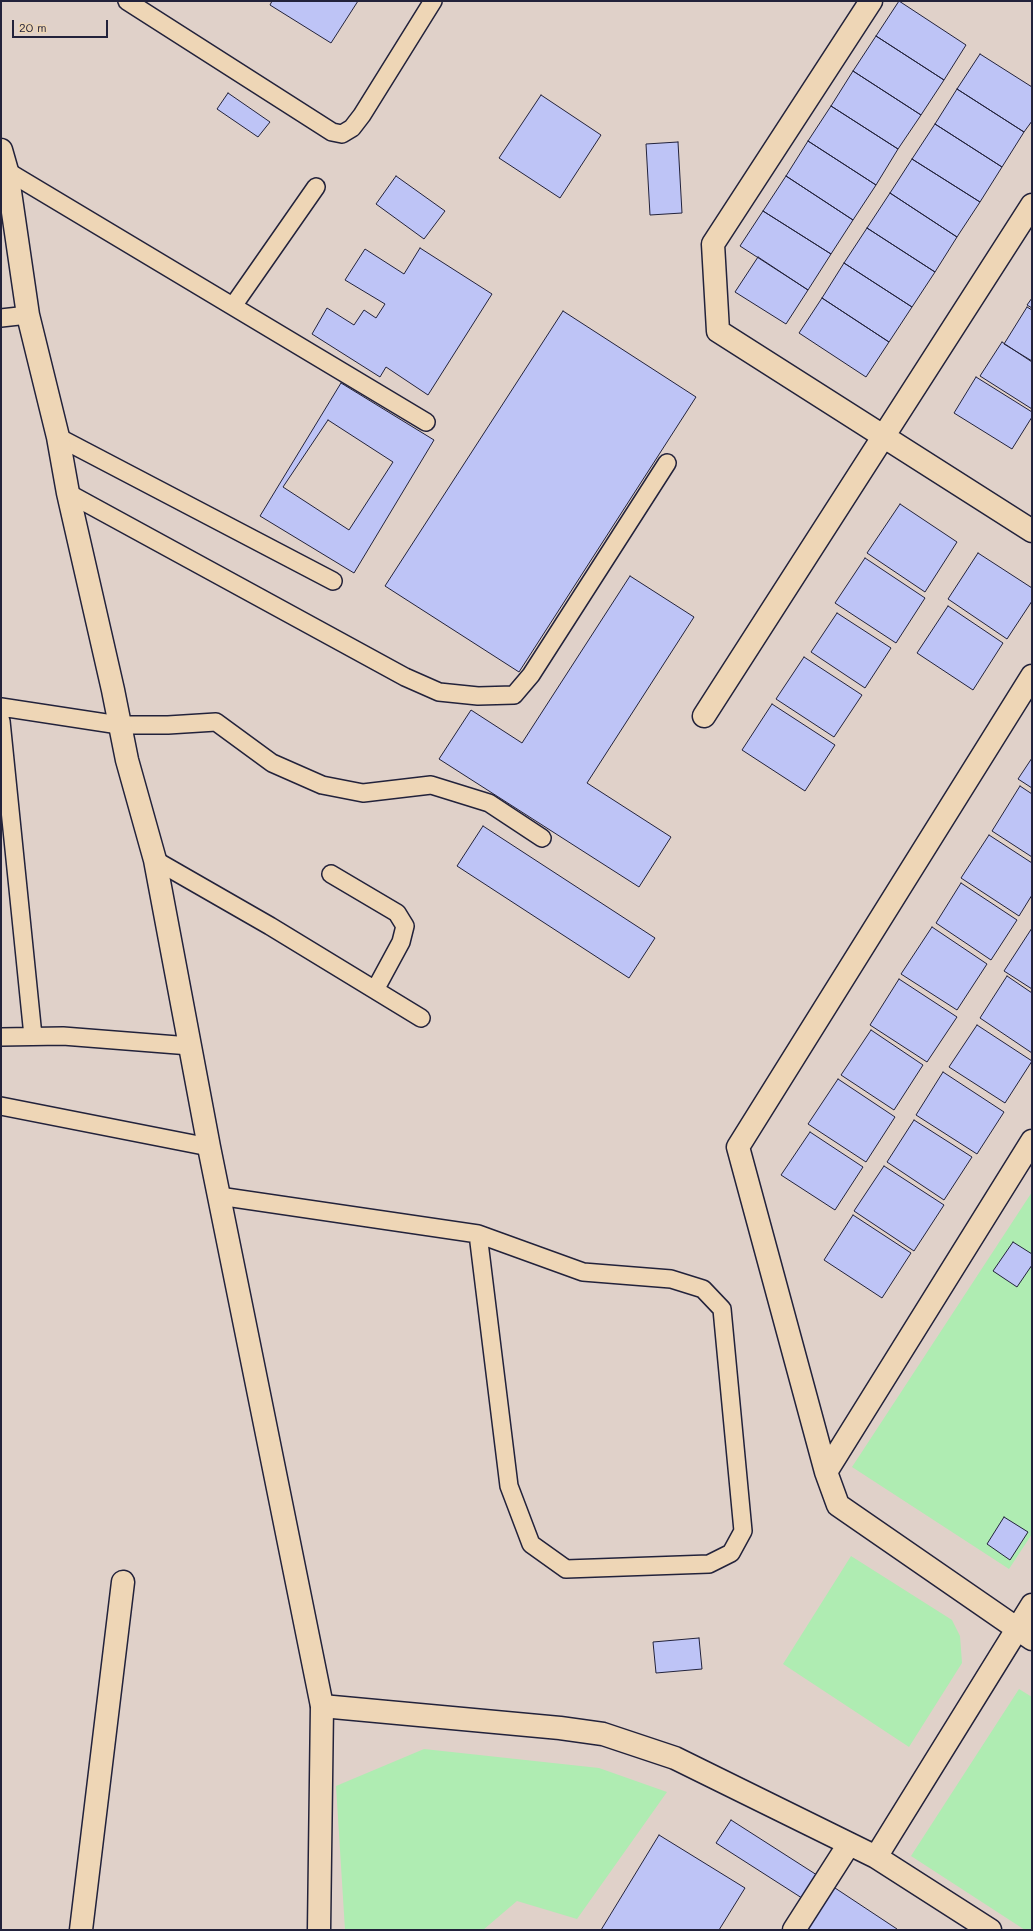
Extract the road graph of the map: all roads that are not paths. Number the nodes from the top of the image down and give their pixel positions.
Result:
1 (127, 1) edge
2 (433, 1) edge
3 (871, 1) edge
4 (1, 150) edge
5 (7, 171) junction
6 (316, 187) dead end
7 (1032, 205) edge
8 (233, 306) junction
9 (28, 315) junction
10 (1, 318) edge
11 (426, 422) dead end
12 (883, 436) junction
13 (58, 437) junction
14 (667, 463) dead end
15 (68, 493) junction
16 (1032, 531) edge
17 (333, 581) dead end
18 (1032, 676) edge
19 (1, 707) edge
20 (704, 716) dead end
21 (1, 721) edge
22 (119, 725) junction
23 (3, 755) edge
24 (542, 838) dead end
25 (155, 860) junction
26 (331, 874) dead end
27 (375, 990) junction
28 (421, 1018) dead end
29 (33, 1036) junction
30 (1, 1037) edge
31 (190, 1046) junction
32 (1, 1106) edge
33 (1032, 1141) edge
34 (209, 1147) junction
35 (219, 1196) junction
36 (478, 1234) junction
37 (826, 1472) junction
38 (123, 1582) dead end
39 (1032, 1605) edge
40 (1025, 1634) edge
41 (322, 1706) junction
42 (849, 1844) junction
43 (876, 1857) junction
44 (961, 1922) edge
45 (81, 1930) edge
46 (319, 1930) edge
47 (794, 1930) edge
48 (990, 1930) edge

1 - 2 lane
3 - 12 street
4 - 5 street
5 - 8 lane
5 - 9 street
6 - 8 lane
7 - 12 street
8 - 11 lane
9 - 10 lane
9 - 13 street
12 - 16 street
12 - 20 street
13 - 15 street
13 - 17 lane
14 - 15 lane
15 - 22 street
18 - 37 street
19 - 22 lane
21 - 23 lane
22 - 24 lane
22 - 25 street
23 - 29 lane
25 - 27 lane
25 - 31 street
26 - 27 lane
27 - 28 lane
29 - 30 lane
29 - 31 lane
31 - 34 street
32 - 34 lane
33 - 37 street
34 - 35 street
35 - 36 lane
35 - 41 street
36 - 36 lane
37 - 40 street
38 - 45 street
39 - 40 street
40 - 43 street
41 - 42 street
41 - 46 street
42 - 43 street
42 - 47 street
43 - 44 street
44 - 48 street

